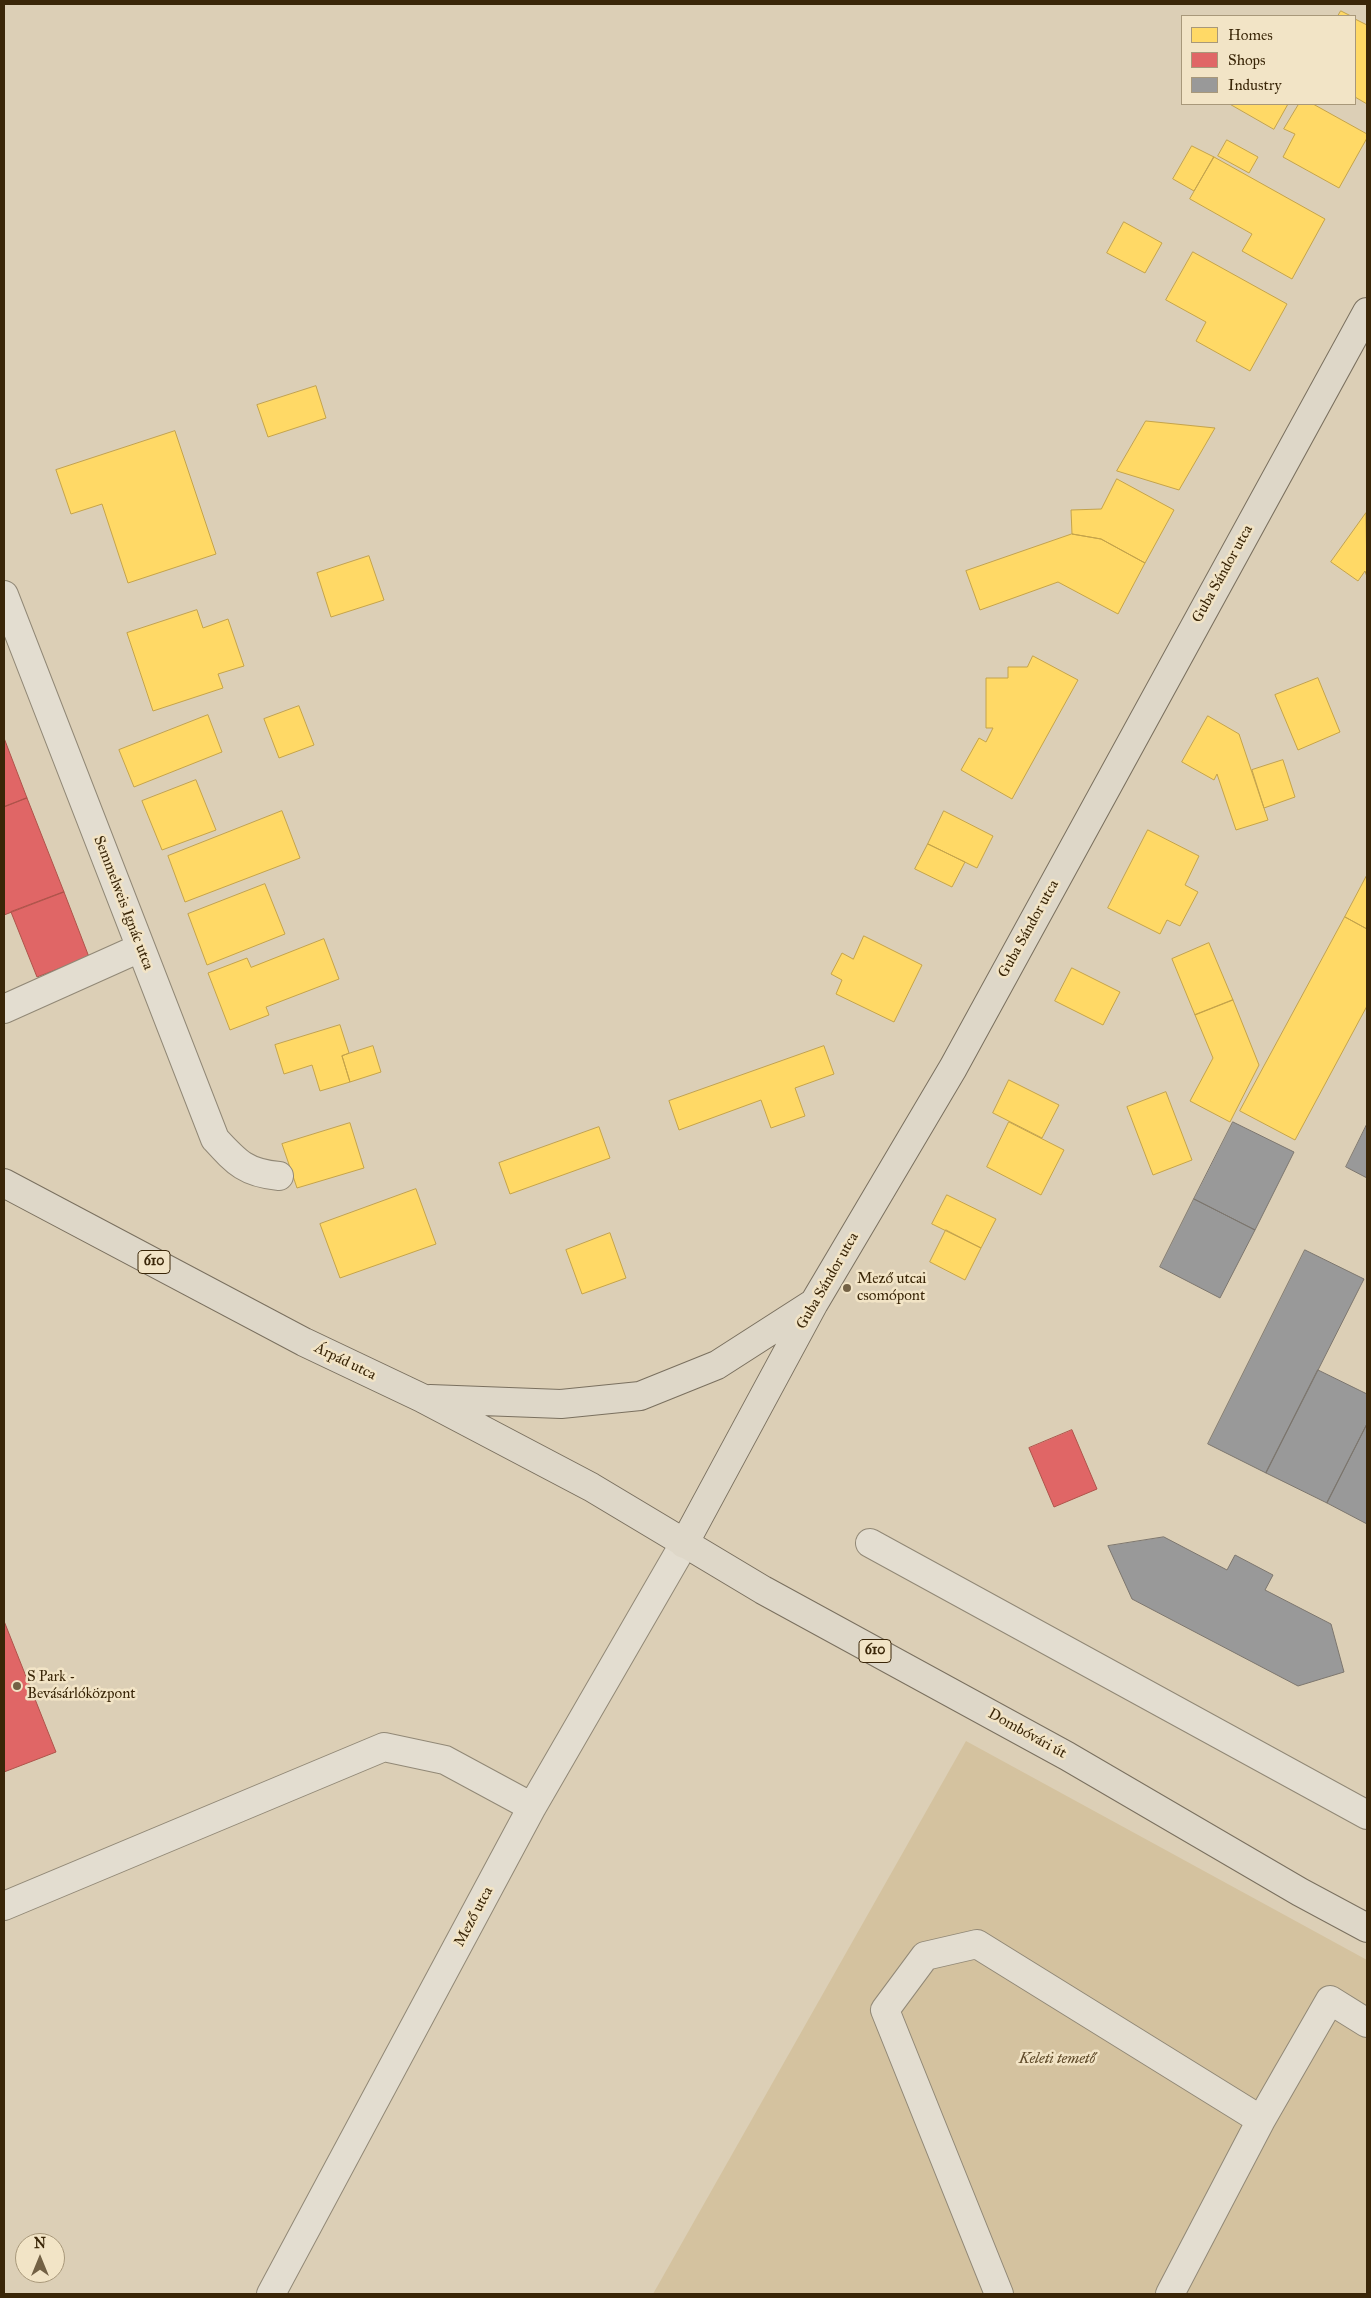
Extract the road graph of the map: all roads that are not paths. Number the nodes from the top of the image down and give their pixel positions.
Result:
1 (1367, 312) edge
2 (4, 595) edge
3 (140, 948) junction
4 (4, 1010) edge
5 (279, 1176) dead end
6 (4, 1182) edge
7 (814, 1303) junction
8 (422, 1398) junction
9 (870, 1543) dead end
10 (684, 1544) junction
11 (532, 1807) junction
12 (1367, 1815) edge
13 (4, 1906) edge
14 (1367, 1928) edge
15 (1367, 2023) edge
16 (1261, 2120) junction
17 (271, 2294) edge
18 (999, 2294) edge
19 (1170, 2294) edge

1 - 7 main road, Guba Sándor utca
2 - 3 street, Semmelweis Ignác utca
3 - 4 street
3 - 5 street, Semmelweis Ignác utca
6 - 8 main road, Árpád utca / 610
7 - 8 main road
7 - 10 main road, Guba Sándor utca
8 - 10 main road, Árpád utca / 610
9 - 12 street
10 - 11 street, Mező utca
10 - 14 main road, Dombóvári út / 610
11 - 13 street
11 - 17 street, Mező utca
15 - 16 street
16 - 18 street
16 - 19 street

